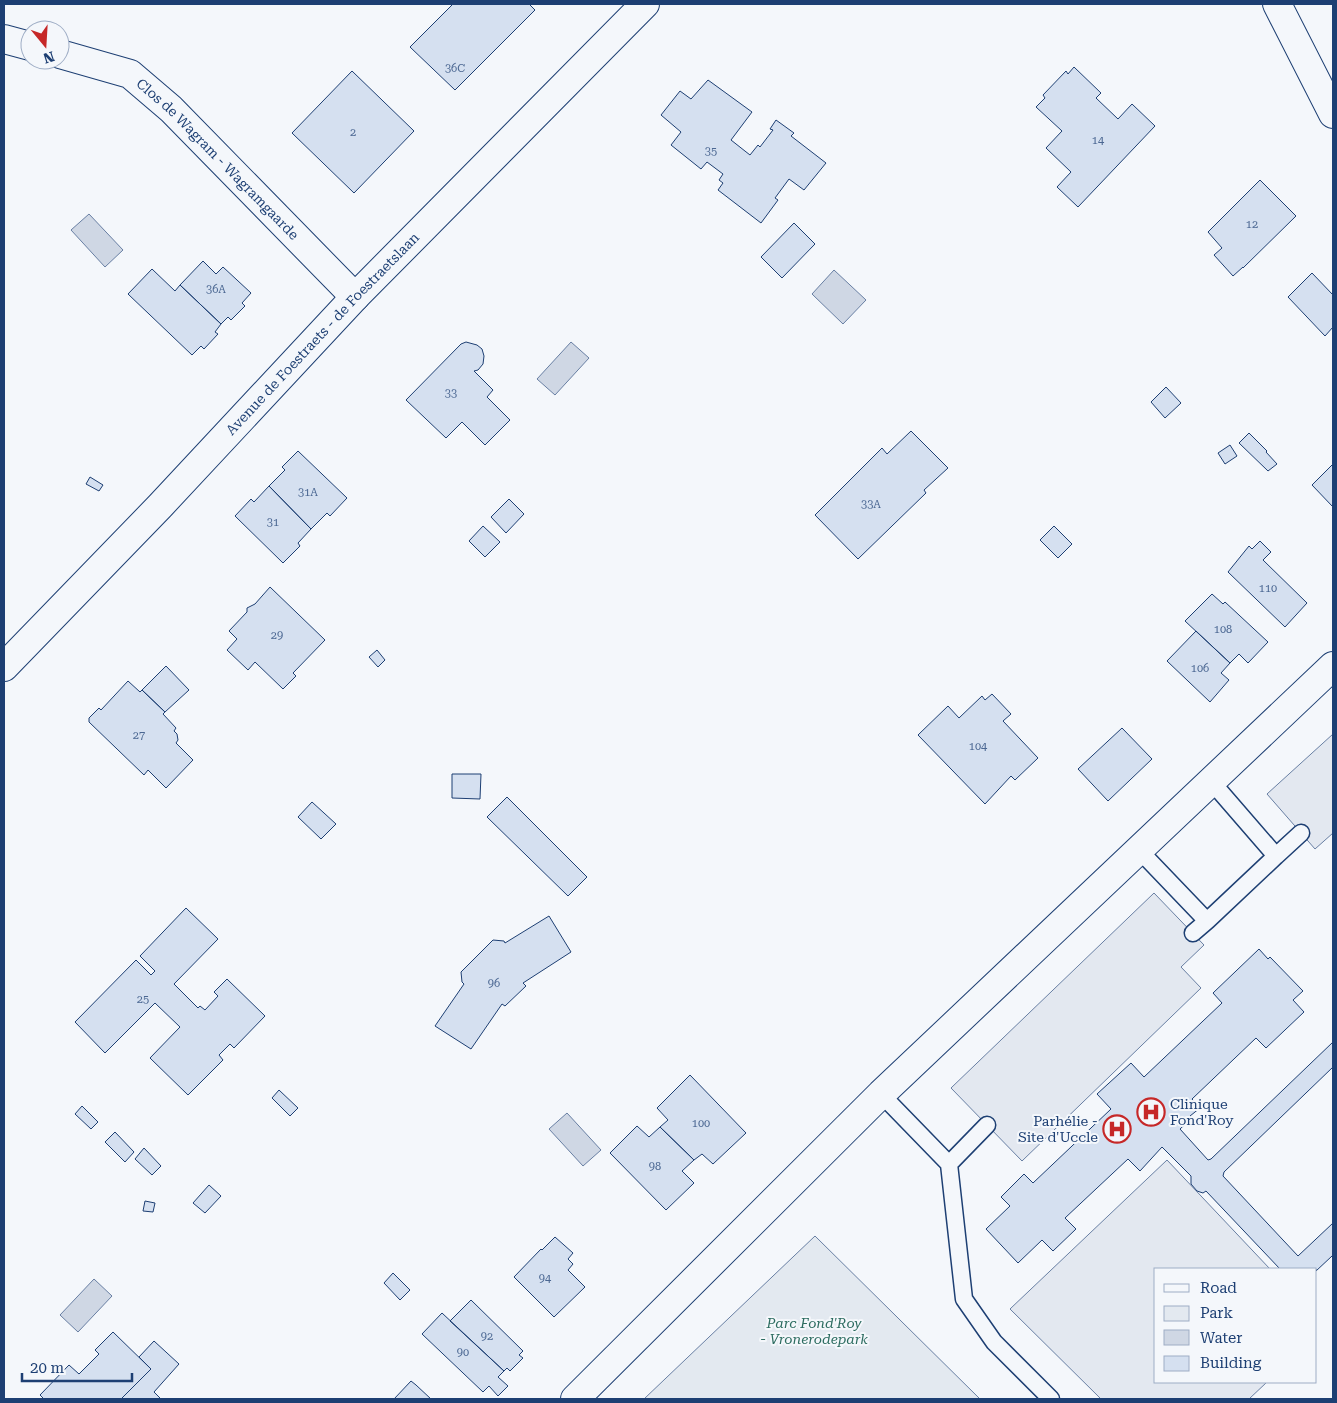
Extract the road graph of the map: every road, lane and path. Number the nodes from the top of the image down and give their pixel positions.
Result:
1 (645, 4) edge
2 (1277, 4) edge
3 (4, 39) edge
4 (20, 43) edge
5 (70, 57) edge
6 (1333, 114) edge
7 (355, 297) junction
8 (1333, 666) edge
9 (4, 667) edge
10 (1210, 781) junction
11 (1301, 832) dead end
12 (1139, 850) junction
13 (1276, 856) junction
14 (1207, 921) junction
15 (1193, 934) dead end
16 (882, 1094) junction
17 (987, 1125) dead end
18 (950, 1164) junction
19 (575, 1399) edge
20 (1051, 1399) edge

1 - 7 street, Avenue de Foestraets - de Foestraetslaan
2 - 6 street
3 - 4 street
5 - 7 street, Clos de Wagram - Wagramgaarde
7 - 9 street, Avenue de Foestraets - de Foestraetslaan
8 - 10 street
10 - 12 street
10 - 13 lane
11 - 13 lane
12 - 14 lane
12 - 16 street
13 - 14 lane
14 - 15 lane
16 - 18 lane
16 - 19 street
17 - 18 lane
18 - 20 lane

